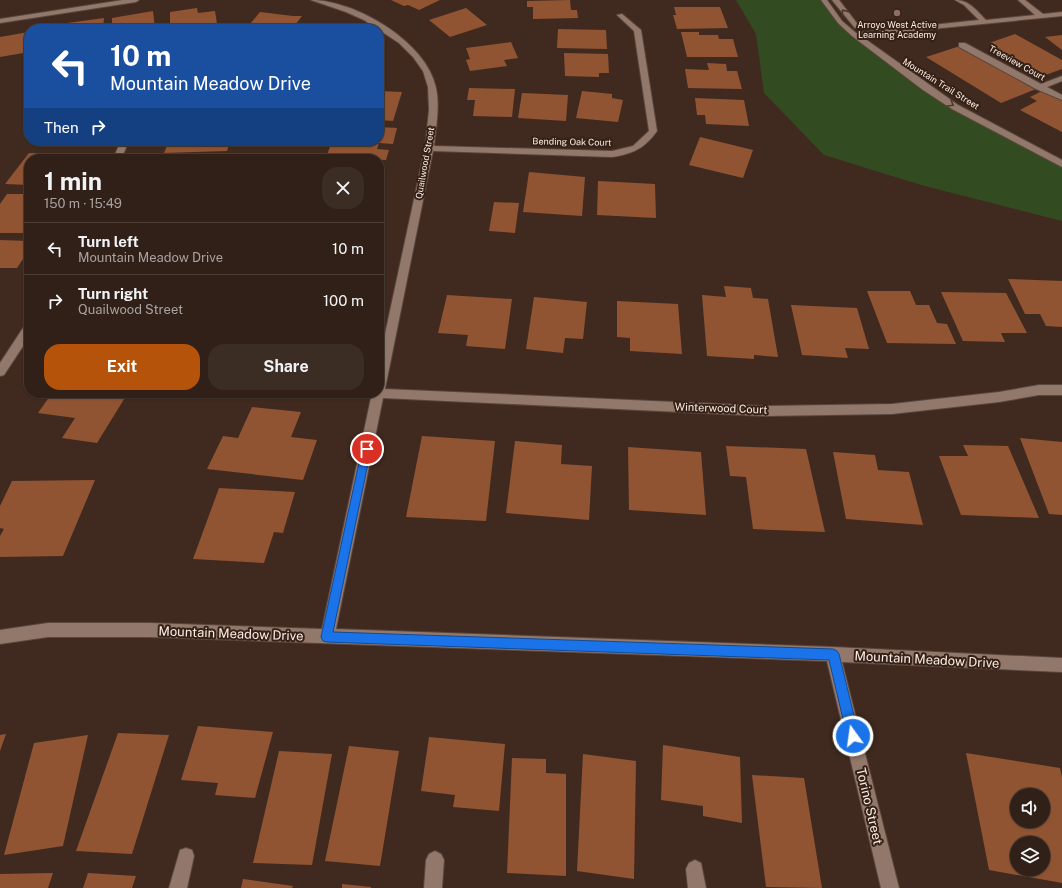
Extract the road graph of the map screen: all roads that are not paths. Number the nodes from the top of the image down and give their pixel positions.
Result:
1 (136, 0) edge
2 (314, 0) edge
3 (824, 0) edge
4 (835, 0) edge
5 (958, 0) edge
6 (1021, 0) edge
7 (1062, 14) edge
8 (620, 15) dead end
9 (1041, 16) junction
10 (0, 21) edge
11 (984, 21) junction
12 (376, 24) edge
13 (384, 28) edge
14 (863, 34) junction
15 (854, 35) junction
16 (962, 45) dead end
17 (1062, 78) edge
18 (1039, 87) junction
19 (1062, 98) edge
20 (429, 148) junction
21 (1062, 156) edge
22 (1062, 164) edge
23 (24, 336) edge
24 (384, 365) edge
25 (0, 372) edge
26 (1062, 390) edge
27 (384, 393) edge
28 (377, 398) edge
29 (0, 637) edge
30 (327, 637) junction
31 (833, 654) junction
32 (1062, 665) edge
33 (186, 856) dead end
34 (436, 860) dead end
35 (696, 869) dead end
36 (178, 888) edge
37 (433, 888) edge
38 (697, 888) edge
39 (890, 888) edge

1 - 10 street
2 - 12 street, Quailwood Street
3 - 15 street, Mountain Trail Street
14 -> 4 street, Mountain Trail Street
5 - 11 street
6 - 9 street
7 - 9 street
8 - 20 street, Bending Oak Court
9 - 11 street
11 - 14 street
13 - 20 street, Quailwood Street
14 - 15 street
14 - 21 street, Mountain Trail Street
15 -> 22 street, Mountain Trail Street
16 - 18 street, Treeview Court
17 - 18 street
18 - 19 street, Treeview Court
20 - 24 street, Quailwood Street
23 - 25 street
26 - 27 street, Winterwood Court
28 - 30 street
29 - 30 street, Mountain Meadow Drive
30 - 31 street, Mountain Meadow Drive
31 - 32 street, Mountain Meadow Drive
31 - 39 street, Torino Street
33 - 36 street
34 - 37 street
35 - 38 street

